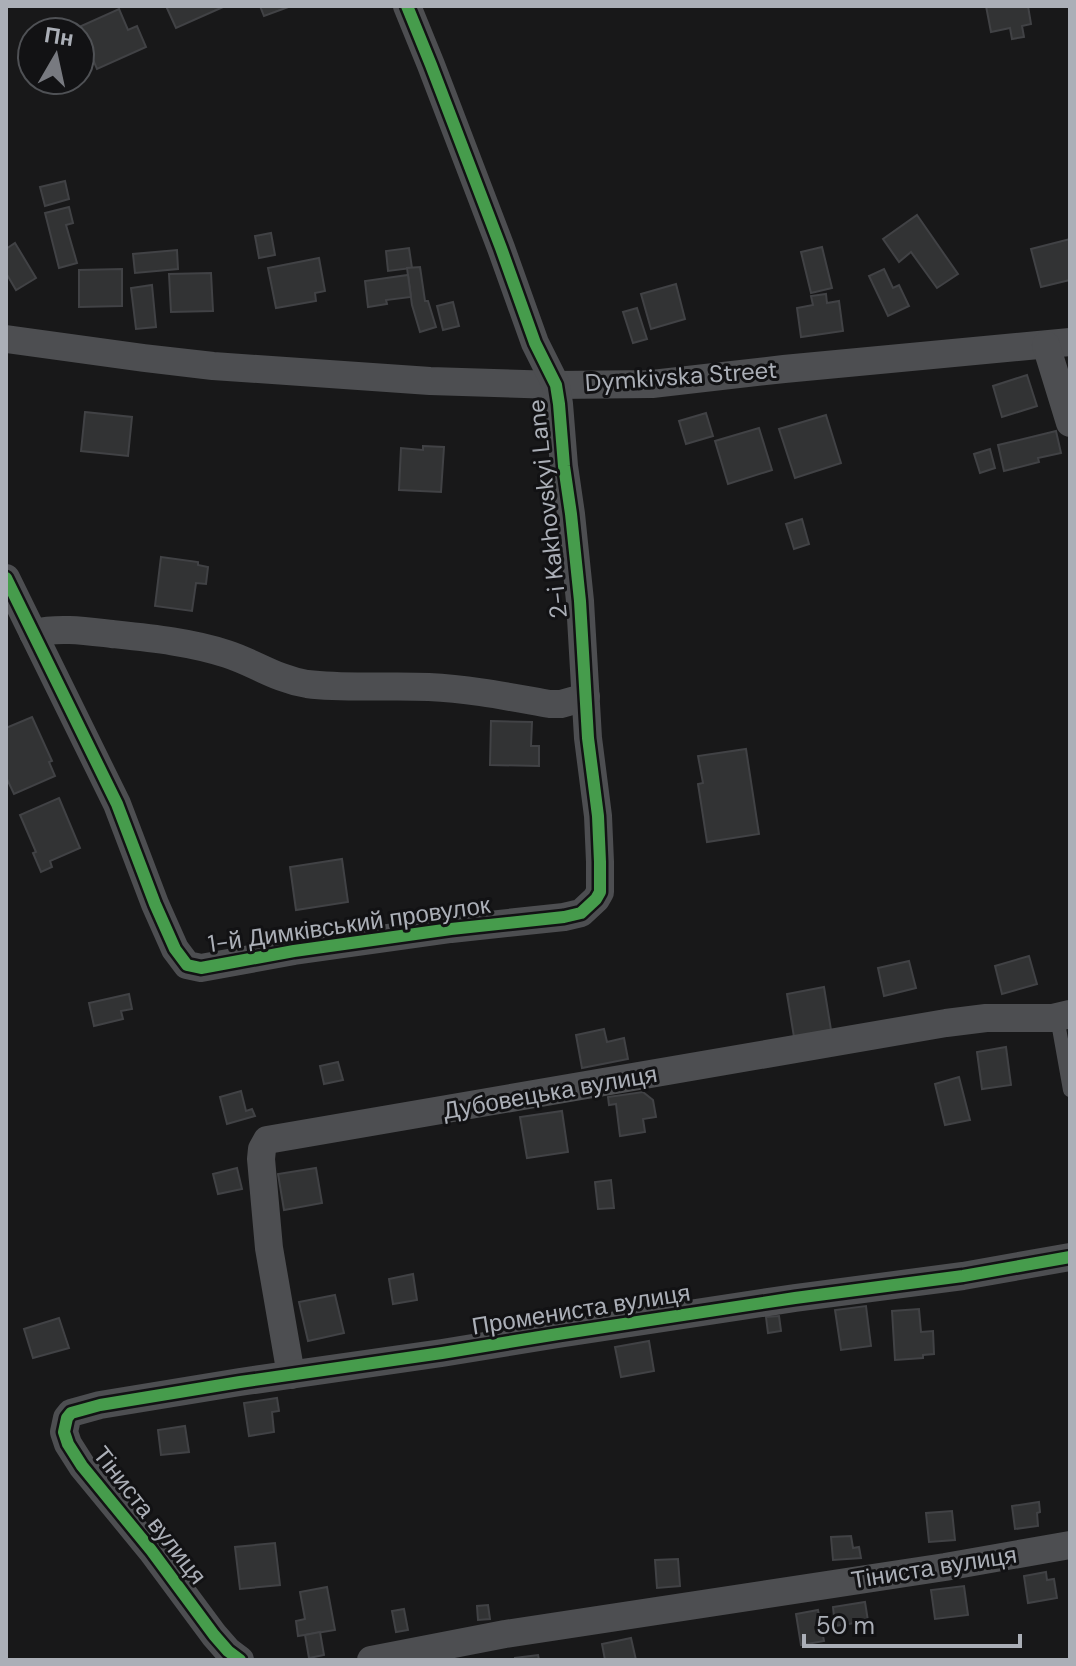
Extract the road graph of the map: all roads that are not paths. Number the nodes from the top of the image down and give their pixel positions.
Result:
1 (407, 6) edge
2 (6, 339) edge
3 (1058, 344) edge
4 (556, 385) junction
5 (1070, 423) edge
6 (6, 578) edge
7 (33, 633) junction
8 (586, 697) junction
9 (600, 892) joint
10 (1063, 1016) edge
11 (1070, 1090) edge
12 (1070, 1257) edge
13 (291, 1375) junction
14 (100, 1405) joint
15 (1070, 1545) edge
16 (240, 1660) edge
17 (371, 1660) edge

1 - 4 street, 2-i Kakhovskyi Lane
2 - 4 street, Dymkivska Street
3 - 4 street, Dymkivska Street
3 - 5 street
4 - 8 street, 2-i Kakhovskyi Lane
6 - 7 street, 1-й Димківський провулок
7 - 8 street
7 - 9 street, 1-й Димківський провулок
8 - 9 street, 2-i Kakhovskyi Lane
10 - 11 lane
10 - 13 street, Дубовецька вулиця
12 - 13 street, Промениста вулиця
13 - 14 street, Промениста вулиця
14 - 16 street, Тіниста вулиця
15 - 17 street, Тіниста вулиця

